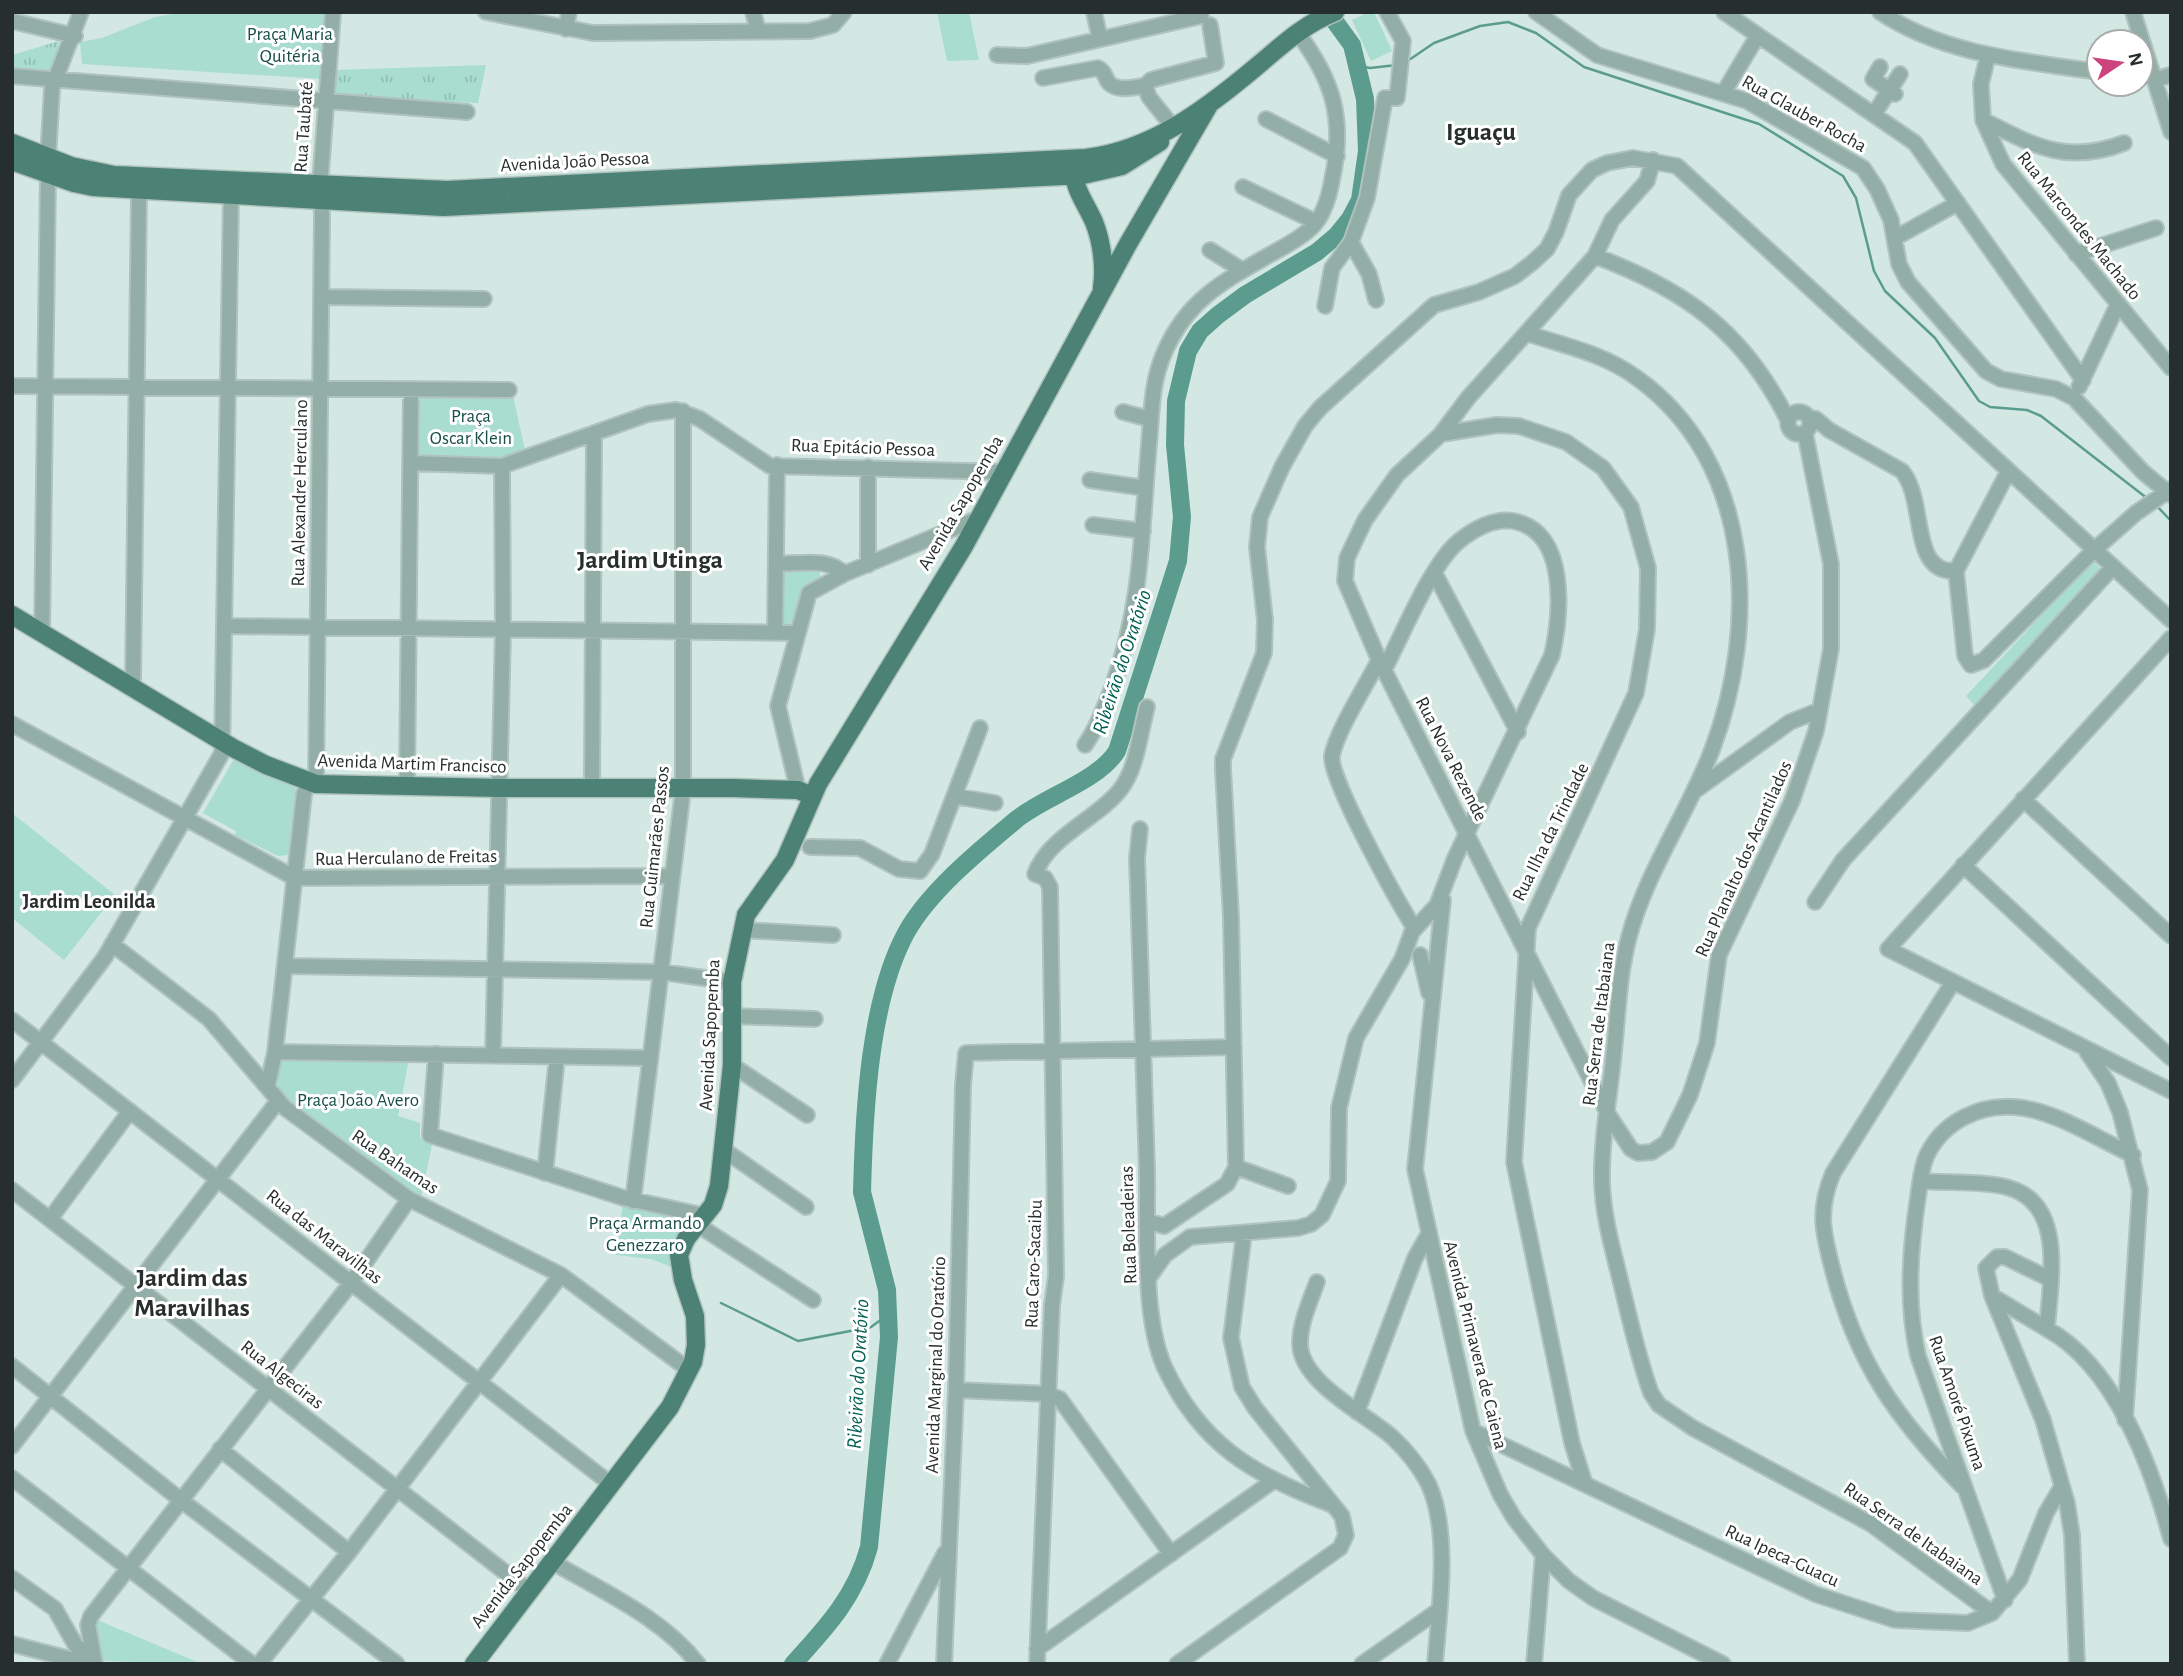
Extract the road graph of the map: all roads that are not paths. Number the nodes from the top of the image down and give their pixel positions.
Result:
1 (81, 12) edge
2 (333, 12) edge
3 (486, 12) edge
4 (569, 12) edge
5 (753, 12) edge
6 (844, 12) edge
7 (1094, 12) edge
8 (1335, 12) edge
9 (1387, 12) edge
10 (1536, 12) edge
11 (1724, 12) edge
12 (1880, 12) edge
13 (1894, 17) edge
14 (12, 21) edge
15 (1303, 28) junction
16 (566, 29) junction
17 (758, 30) junction
18 (1758, 35) junction
19 (75, 36) junction
20 (1100, 39) junction
21 (997, 55) dead end
22 (1988, 55) junction
23 (1880, 67) dead end
24 (2085, 70) edge
25 (1900, 74) dead end
26 (12, 76) edge
27 (1043, 78) dead end
28 (56, 79) junction
29 (2155, 83) edge
30 (1145, 86) junction
31 (1724, 92) junction
32 (1893, 93) junction
33 (325, 102) junction
34 (1209, 105) junction
35 (467, 112) dead end
36 (1874, 114) junction
37 (1266, 119) dead end
38 (1983, 120) junction
39 (1176, 126) junction
40 (2171, 132) edge
41 (12, 143) edge
42 (2124, 143) dead end
43 (1149, 144) junction
44 (1337, 156) junction
45 (1086, 158) junction
46 (1653, 160) junction
47 (12, 161) edge
48 (48, 166) junction
49 (1170, 171) junction
50 (1074, 176) junction
51 (1053, 177) junction
52 (1243, 187) dead end
53 (139, 191) junction
54 (321, 193) junction
55 (231, 197) junction
56 (1080, 198) junction
57 (1958, 202) junction
58 (1316, 222) junction
59 (2156, 228) dead end
60 (1097, 231) junction
61 (1895, 238) junction
62 (1351, 243) junction
63 (1128, 244) junction
64 (1210, 250) dead end
65 (2076, 254) junction
66 (1595, 256) junction
67 (1242, 270) junction
68 (1102, 292) junction
69 (321, 297) junction
70 (484, 299) dead end
71 (1376, 300) dead end
72 (2118, 304) junction
73 (1325, 306) dead end
74 (1526, 333) junction
75 (2171, 368) edge
76 (2083, 380) junction
77 (12, 386) edge
78 (46, 386) junction
79 (137, 387) junction
80 (228, 388) junction
81 (320, 389) junction
82 (411, 389) junction
83 (509, 390) dead end
84 (2074, 398) junction
85 (683, 411) junction
86 (1123, 412) dead end
87 (1150, 419) junction
88 (1800, 424) junction
89 (594, 433) junction
90 (1441, 434) junction
91 (411, 464) junction
92 (777, 465) junction
93 (502, 466) junction
94 (868, 467) junction
95 (1004, 472) junction
96 (2008, 472) junction
97 (1090, 480) dead end
98 (1145, 485) junction
99 (2162, 495) edge
100 (979, 518) junction
101 (1093, 525) dead end
102 (1143, 531) junction
103 (2094, 550) junction
104 (777, 564) junction
105 (867, 565) junction
106 (2113, 567) junction
107 (1956, 570) junction
108 (844, 574) junction
109 (1435, 574) junction
110 (12, 615) edge
111 (2171, 620) edge
112 (224, 626) junction
113 (318, 628) junction
114 (410, 630) junction
115 (503, 631) junction
116 (592, 631) junction
117 (684, 632) junction
118 (42, 633) junction
119 (775, 633) junction
120 (797, 633) junction
121 (2171, 638) edge
122 (1382, 665) junction
123 (133, 685) junction
124 (1147, 706) dead end
125 (1820, 710) junction
126 (12, 723) edge
127 (980, 727) dead end
128 (1518, 732) junction
129 (223, 741) junction
130 (1084, 745) dead end
131 (312, 783) junction
132 (407, 785) junction
133 (500, 788) junction
134 (592, 789) junction
135 (683, 790) junction
136 (805, 793) junction
137 (1692, 793) junction
138 (954, 796) junction
139 (2023, 799) junction
140 (995, 803) dead end
141 (183, 818) junction
142 (1140, 830) dead end
143 (1467, 833) junction
144 (810, 847) dead end
145 (1963, 865) junction
146 (499, 876) junction
147 (671, 876) junction
148 (296, 878) junction
149 (1443, 892) junction
150 (1815, 902) dead end
151 (742, 930) junction
152 (1415, 932) junction
153 (832, 935) dead end
154 (2171, 936) edge
155 (1439, 941) junction
156 (112, 944) junction
157 (1527, 950) junction
158 (1419, 955) junction
159 (285, 966) junction
160 (497, 970) junction
161 (662, 972) junction
162 (1392, 977) junction
163 (732, 982) junction
164 (1953, 982) junction
165 (1430, 1002) junction
166 (732, 1016) junction
167 (815, 1019) dead end
168 (12, 1020) edge
169 (40, 1042) junction
170 (1234, 1047) junction
171 (1144, 1049) junction
172 (2086, 1050) junction
173 (275, 1052) junction
174 (1052, 1052) junction
175 (436, 1055) junction
176 (493, 1055) junction
177 (557, 1057) junction
178 (649, 1058) junction
179 (2171, 1058) edge
180 (732, 1065) junction
181 (12, 1080) edge
182 (268, 1084) junction
183 (2171, 1091) edge
184 (278, 1101) junction
185 (130, 1111) junction
186 (1608, 1114) junction
187 (807, 1115) dead end
188 (724, 1150) junction
189 (2133, 1155) junction
190 (1236, 1167) junction
191 (545, 1173) junction
192 (219, 1181) junction
193 (1921, 1181) junction
194 (1288, 1186) dead end
195 (12, 1191) edge
196 (409, 1199) junction
197 (633, 1201) junction
198 (806, 1208) dead end
199 (50, 1220) junction
200 (702, 1220) junction
201 (1147, 1221) junction
202 (1164, 1226) junction
203 (1244, 1233) junction
204 (1428, 1235) junction
205 (1191, 1237) junction
206 (561, 1275) junction
207 (1150, 1276) junction
208 (2050, 1279) junction
209 (1317, 1282) dead end
210 (351, 1283) junction
211 (137, 1287) junction
212 (1992, 1296) junction
213 (813, 1300) dead end
214 (2025, 1318) junction
215 (2047, 1329) junction
216 (2011, 1339) junction
217 (12, 1366) edge
218 (689, 1370) junction
219 (478, 1381) junction
220 (269, 1390) junction
221 (956, 1390) junction
222 (1048, 1394) junction
223 (52, 1399) junction
224 (1357, 1412) junction
225 (2126, 1420) junction
226 (1473, 1430) junction
227 (12, 1446) edge
228 (220, 1449) junction
229 (12, 1478) edge
230 (1273, 1481) junction
231 (1584, 1481) junction
232 (612, 1485) junction
233 (2062, 1486) junction
234 (396, 1488) junction
235 (1966, 1491) junction
236 (182, 1501) junction
237 (1330, 1504) junction
238 (2070, 1522) junction
239 (2042, 1525) junction
240 (2171, 1539) edge
241 (947, 1549) junction
242 (349, 1552) junction
243 (1171, 1554) junction
244 (1543, 1555) junction
245 (551, 1561) junction
246 (130, 1569) junction
247 (12, 1578) edge
248 (528, 1590) junction
249 (311, 1600) junction
250 (2005, 1600) junction
251 (1439, 1609) junction
252 (1992, 1613) junction
253 (12, 1644) edge
254 (1037, 1648) junction
255 (92, 1661) edge
256 (1531, 1662) edge
257 (252, 1664) edge
258 (259, 1664) edge
259 (397, 1664) edge
260 (474, 1664) edge
261 (698, 1664) edge
262 (887, 1664) edge
263 (944, 1664) edge
264 (1037, 1664) edge
265 (1177, 1664) edge
266 (1362, 1664) edge
267 (1435, 1664) edge
268 (1723, 1664) edge
269 (2077, 1664) edge

1 - 19 street
2 - 33 street, Rua Taubaté
3 - 16 street
4 - 16 street
5 - 17 street
6 - 17 street
7 - 20 street
8 - 15 main road
9 - 62 street
10 - 31 street, Rua Glauber Rocha
11 - 18 street
12 - 13 street
13 - 22 street
14 - 19 street
15 - 34 main road
15 - 44 street
16 - 17 street
18 - 31 street
18 - 36 street
19 - 28 street
20 - 21 street
20 - 30 street
22 - 24 street
22 - 38 street, Rua Marcondes Machado
23 - 32 street
25 - 32 street
26 - 28 street
27 - 30 street
28 - 33 street
28 - 48 street
29 - 40 street
30 - 39 street
31 - 61 street, Rua Glauber Rocha
32 - 36 street
33 - 35 street
33 - 54 street, Rua Taubaté
34 - 39 main road, Avenida João Pessoa
34 - 49 main road, Avenida Sapopemba
36 - 57 street
37 - 44 street
38 - 42 street
38 - 65 street, Rua Marcondes Machado
39 - 43 main road, Avenida João Pessoa
41 - 48 main road, Avenida João Pessoa
43 - 45 main road, Avenida João Pessoa
43 - 49 main road
43 - 50 main road, Avenida João Pessoa
44 - 58 street
45 - 50 main road
45 - 54 main road, Avenida João Pessoa
46 - 66 street, Rua Nova Rezende
46 - 96 street
46 - 170 street
47 - 48 main road, Avenida João Pessoa
48 - 53 main road, Avenida João Pessoa
48 - 54 main road, Avenida João Pessoa
48 - 78 street
49 - 63 main road, Avenida Sapopemba
50 - 51 main road, Avenida João Pessoa
50 - 56 main road
51 - 54 main road, Avenida João Pessoa
51 - 56 main road
52 - 58 street
53 - 55 main road, Avenida João Pessoa
53 - 79 street
54 - 55 main road, Avenida João Pessoa
54 - 69 street, Rua Alexandre Herculano
55 - 80 street
56 - 60 main road
57 - 61 street
57 - 76 street
58 - 67 street
59 - 65 street
60 - 63 main road
60 - 68 main road, Avenida Sapopemba
61 - 84 street, Rua Glauber Rocha
62 - 71 street
62 - 73 street
63 - 68 main road, Avenida Sapopemba
64 - 67 street
65 - 72 street, Rua Marcondes Machado
66 - 74 street, Rua Nova Rezende
66 - 88 street, Rua Planalto dos Acantilados
67 - 87 street
68 - 95 main road, Avenida Sapopemba
69 - 70 street
69 - 81 street, Rua Alexandre Herculano
72 - 75 street, Rua Marcondes Machado
72 - 76 street
74 - 90 street, Rua Nova Rezende
74 - 137 street, Rua Serra de Itabaiana
76 - 84 street
77 - 78 street
78 - 79 street
78 - 118 street
79 - 80 street
79 - 123 street
80 - 81 street
80 - 112 street
81 - 82 street
81 - 113 street, Rua Alexandre Herculano
82 - 83 street
82 - 91 street
84 - 99 street
85 - 89 street
85 - 92 street, Rua Epitácio Pessoa
85 - 117 street, Rua Guimarães Passos
86 - 87 street
87 - 98 street
88 - 107 street
88 - 125 street, Rua Planalto dos Acantilados
89 - 93 street
89 - 116 street
90 - 122 street, Rua Nova Rezende
90 - 157 street, Rua Ilha da Trindade
91 - 93 street
91 - 114 street
92 - 94 street, Rua Epitácio Pessoa
92 - 104 street
93 - 115 street
94 - 95 street, Rua Epitácio Pessoa
94 - 105 street
95 - 100 main road, Avenida Sapopemba
96 - 103 street
96 - 107 street
97 - 98 street
98 - 102 street
99 - 103 street
100 - 105 street
100 - 136 main road, Avenida Sapopemba
101 - 102 street
102 - 130 street
103 - 106 street
103 - 107 street
104 - 108 street
104 - 119 street
105 - 108 street
106 - 111 street
106 - 150 street
108 - 120 street
109 - 122 street, Avenida Primavera de Caiena
109 - 128 street
109 - 128 street, Avenida Primavera de Caiena
110 - 118 main road, Avenida Martim Francisco
112 - 113 street
112 - 129 street
113 - 114 street
113 - 131 street, Rua Alexandre Herculano
114 - 115 street
114 - 132 street
115 - 116 street
115 - 133 street
116 - 117 street
116 - 134 street
117 - 119 street
117 - 135 street, Rua Guimarães Passos
118 - 123 main road, Avenida Martim Francisco
119 - 120 street
120 - 136 street
121 - 139 street
122 - 143 street, Rua Nova Rezende
122 - 152 street, Avenida Primavera de Caiena
123 - 129 main road, Avenida Martim Francisco
124 - 174 street, Rua Caro-Sacaibu
125 - 137 street
125 - 186 street, Rua Planalto dos Acantilados
126 - 141 street, Rua Herculano de Freitas
127 - 138 street
128 - 143 street, Avenida Primavera de Caiena
129 - 131 main road, Avenida Martim Francisco
129 - 141 street
131 - 132 main road, Avenida Martim Francisco
131 - 148 street, Rua Alexandre Herculano
132 - 133 main road, Avenida Martim Francisco
133 - 134 main road, Avenida Martim Francisco
133 - 146 street
134 - 135 main road, Avenida Martim Francisco
135 - 136 main road, Avenida Martim Francisco
135 - 147 street, Rua Guimarães Passos
136 - 151 main road, Avenida Sapopemba
137 - 186 street, Rua Serra de Itabaiana
138 - 140 street
138 - 144 street
139 - 145 street
139 - 154 street
141 - 148 street, Rua Herculano de Freitas
141 - 156 street
142 - 171 street, Rua Boleadeiras
143 - 149 street, Avenida Primavera de Caiena
143 - 157 street, Rua Nova Rezende
145 - 164 street
145 - 179 street
146 - 147 street, Rua Herculano de Freitas
146 - 148 street, Rua Herculano de Freitas
146 - 160 street
147 - 161 street, Rua Guimarães Passos
148 - 159 street, Rua Alexandre Herculano
149 - 152 street, Avenida Primavera de Caiena
149 - 155 street, Avenida Primavera de Caiena
151 - 153 street
151 - 163 main road, Avenida Sapopemba
152 - 155 street
152 - 158 street, Avenida Primavera de Caiena
152 - 162 street, Avenida Primavera de Caiena
155 - 158 street
155 - 165 street, Avenida Primavera de Caiena
156 - 169 street
156 - 182 street, Rua Bahamas
157 - 186 street, Rua Nova Rezende
157 - 231 street, Rua Ilha da Trindade
158 - 162 street
158 - 165 street, Avenida Primavera de Caiena
159 - 160 street
159 - 173 street, Rua Alexandre Herculano
160 - 161 street
160 - 176 street
161 - 163 street
161 - 178 street, Rua Guimarães Passos
162 - 203 street
163 - 166 main road, Avenida Sapopemba
164 - 172 street
164 - 235 street
165 - 204 street, Avenida Primavera de Caiena
166 - 167 street
166 - 180 main road, Avenida Sapopemba
168 - 169 street, Rua das Maravilhas
169 - 181 street
169 - 185 street, Rua das Maravilhas
170 - 171 street
170 - 190 street
171 - 174 street
171 - 201 street, Rua Boleadeiras
172 - 183 street
172 - 189 street
173 - 175 street
173 - 182 street, Rua Alexandre Herculano
174 - 221 street, Avenida Marginal do Oratório
174 - 222 street, Rua Caro-Sacaibu
175 - 176 street
175 - 191 street
176 - 177 street
177 - 178 street
177 - 191 street
178 - 197 street, Rua Guimarães Passos
180 - 187 street
180 - 188 main road, Avenida Sapopemba
182 - 184 street, Rua Bahamas
184 - 192 street
184 - 196 street, Rua Bahamas
185 - 192 street, Rua das Maravilhas
185 - 199 street
186 - 252 street, Rua Serra de Itabaiana
188 - 198 street
188 - 200 main road, Avenida Sapopemba
189 - 193 street, Rua Amoré Pixuma
189 - 225 street
190 - 194 street
190 - 202 street
191 - 197 street
192 - 210 street, Rua das Maravilhas
192 - 211 street
193 - 208 street
193 - 235 street, Rua Amoré Pixuma
195 - 199 street, Rua Algeciras
196 - 206 street, Rua Bahamas
196 - 210 street
197 - 200 street
199 - 211 street, Rua Algeciras
200 - 213 street
200 - 218 main road, Avenida Sapopemba
201 - 202 street
201 - 207 street, Rua Boleadeiras
202 - 205 street
203 - 205 street
203 - 237 street
204 - 224 street
204 - 226 street, Avenida Primavera de Caiena
205 - 207 street
206 - 218 street, Rua Bahamas
206 - 219 street
207 - 230 street, Rua Boleadeiras
208 - 212 street
208 - 215 street
209 - 224 street
210 - 219 street, Rua das Maravilhas
210 - 220 street
211 - 220 street, Rua Algeciras
211 - 223 street
212 - 214 street
212 - 216 street
214 - 215 street
214 - 216 street
215 - 225 street
216 - 233 street
217 - 223 street
218 - 232 main road, Avenida Sapopemba
219 - 232 street, Rua das Maravilhas
219 - 234 street
220 - 228 street
220 - 234 street, Rua Algeciras
221 - 222 street
221 - 241 street, Avenida Marginal do Oratório
222 - 243 street
222 - 254 street, Rua Caro-Sacaibu
223 - 227 street
223 - 236 street
224 - 251 street
225 - 240 street
226 - 231 street, Rua Ipeca-Guacu
226 - 244 street, Avenida Primavera de Caiena
228 - 236 street
228 - 242 street
229 - 246 street
230 - 237 street, Rua Boleadeiras
230 - 243 street
231 - 252 street, Rua Ipeca-Guacu
232 - 245 main road, Avenida Sapopemba
233 - 238 street
233 - 239 street, Rua Ipeca-Guacu
234 - 242 street
234 - 248 street, Rua Algeciras
235 - 250 street, Rua Amoré Pixuma
236 - 246 street
236 - 249 street
237 - 265 street
238 - 239 street
238 - 269 street
239 - 250 street, Rua Ipeca-Guacu
241 - 262 street, Avenida Marginal do Oratório
241 - 263 street
242 - 249 street
243 - 254 street
244 - 256 street
244 - 268 street, Avenida Primavera de Caiena
245 - 248 main road, Avenida Sapopemba
245 - 261 street
246 - 255 street
246 - 257 street
247 - 255 street
248 - 260 main road, Avenida Sapopemba
249 - 258 street
249 - 259 street
250 - 252 street, Rua Ipeca-Guacu
251 - 266 street
251 - 267 street
253 - 255 street
254 - 264 street, Rua Caro-Sacaibu

